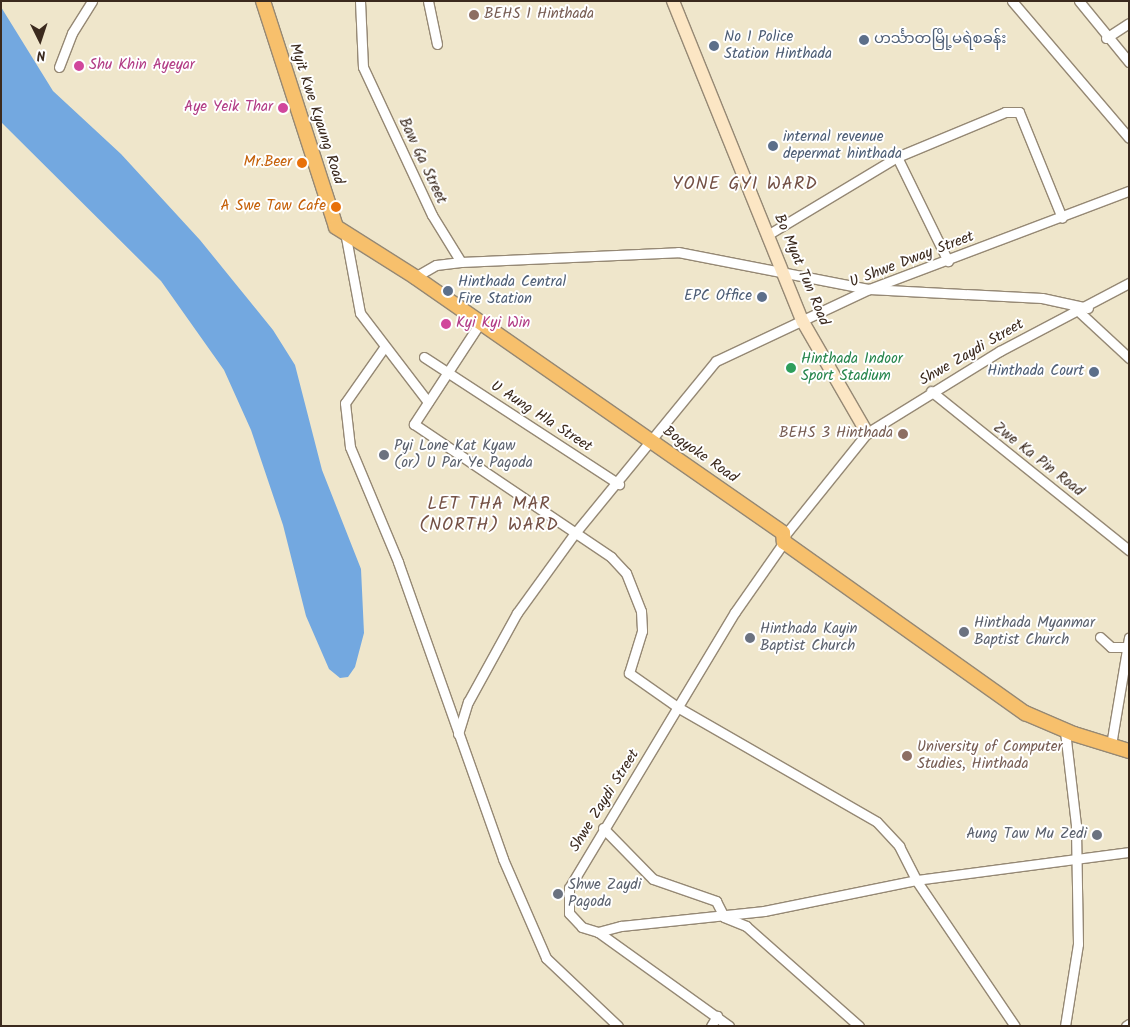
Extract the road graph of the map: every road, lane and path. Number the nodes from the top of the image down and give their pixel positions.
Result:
1 (92, 1) edge
2 (263, 1) edge
3 (360, 1) edge
4 (428, 1) edge
5 (673, 1) edge
6 (1012, 1) edge
7 (1079, 1) edge
8 (1129, 23) edge
9 (1106, 38) junction
10 (437, 44) dead end
11 (1129, 62) edge
12 (59, 67) dead end
13 (1129, 138) edge
14 (898, 157) junction
15 (1129, 192) edge
16 (1062, 218) junction
17 (345, 232) junction
18 (769, 234) junction
19 (948, 261) junction
20 (460, 262) junction
21 (783, 270) junction
22 (415, 277) junction
23 (1129, 283) edge
24 (869, 289) junction
25 (1068, 302) junction
26 (1088, 308) junction
27 (1078, 310) junction
28 (803, 322) junction
29 (480, 323) junction
30 (384, 348) junction
31 (424, 357) dead end
32 (1129, 358) edge
33 (448, 372) junction
34 (931, 391) junction
35 (428, 402) junction
36 (867, 434) junction
37 (651, 441) junction
38 (619, 484) junction
39 (575, 533) junction
40 (784, 538) junction
41 (1129, 550) edge
42 (1100, 637) dead end
43 (1129, 637) edge
44 (1125, 647) junction
45 (679, 708) junction
46 (1065, 731) junction
47 (458, 734) junction
48 (1111, 745) junction
49 (1129, 751) edge
50 (603, 828) junction
51 (1129, 852) edge
52 (1075, 861) junction
53 (916, 880) junction
54 (724, 917) junction
55 (598, 932) junction
56 (717, 1016) junction
57 (618, 1026) edge
58 (711, 1026) edge
59 (729, 1026) edge
60 (860, 1026) edge
61 (1015, 1026) edge
62 (1065, 1026) edge

1 - 12 street
2 - 17 main road, Myit Kwe Kyaung Road
3 - 20 street, Baw Ga Street
4 - 10 street
5 - 18 street, Bo Myat Tun Road
6 - 13 street
7 - 9 street
8 - 9 street
9 - 11 street
14 - 16 street
14 - 18 street
14 - 19 street
15 - 16 street, U Shwe Dway Street
16 - 19 street, U Shwe Dway Street
17 - 22 main road, Bogyoke Road
17 - 30 street
18 - 21 street, Bo Myat Tun Road
19 - 24 street, U Shwe Dway Street
20 - 21 street
20 - 22 street
21 - 24 street
21 - 28 street, Bo Myat Tun Road
22 - 29 main road, Bogyoke Road
23 - 26 street, Shwe Zaydi Street
24 - 25 street
24 - 28 street, U Shwe Dway Street
25 - 26 street
25 - 27 street
26 - 27 street, Shwe Zaydi Street
27 - 32 street
27 - 34 street, Shwe Zaydi Street
28 - 36 street, Bo Myat Tun Road
28 - 37 street, U Shwe Dway Street
29 - 33 street
29 - 37 main road, Bogyoke Road
30 - 35 street
30 - 47 street
31 - 33 street, U Aung Hla Street
33 - 35 street
33 - 38 street, U Aung Hla Street
34 - 36 street, Shwe Zaydi Street
34 - 41 street, Zwe Ka Pin Road
35 - 39 street
36 - 40 street, Shwe Zaydi Street
37 - 38 street, U Shwe Dway Street
37 - 40 main road, Bogyoke Road
38 - 39 street, U Shwe Dway Street
39 - 45 street
39 - 47 street, U Shwe Dway Street
40 - 45 street, Shwe Zaydi Street
40 - 46 main road, Bogyoke Road
42 - 44 street
43 - 44 street
44 - 48 street
45 - 50 street, Shwe Zaydi Street
45 - 53 street
46 - 48 main road, Bogyoke Road
46 - 52 street
47 - 57 street
48 - 49 main road, Bogyoke Road
50 - 54 street
50 - 55 street, Shwe Zaydi Street
51 - 52 street
52 - 53 street
52 - 62 street
53 - 54 street
53 - 61 street
54 - 55 street
54 - 60 street
55 - 56 street, Shwe Zaydi Street
56 - 58 street
56 - 59 street, Shwe Zaydi Street

